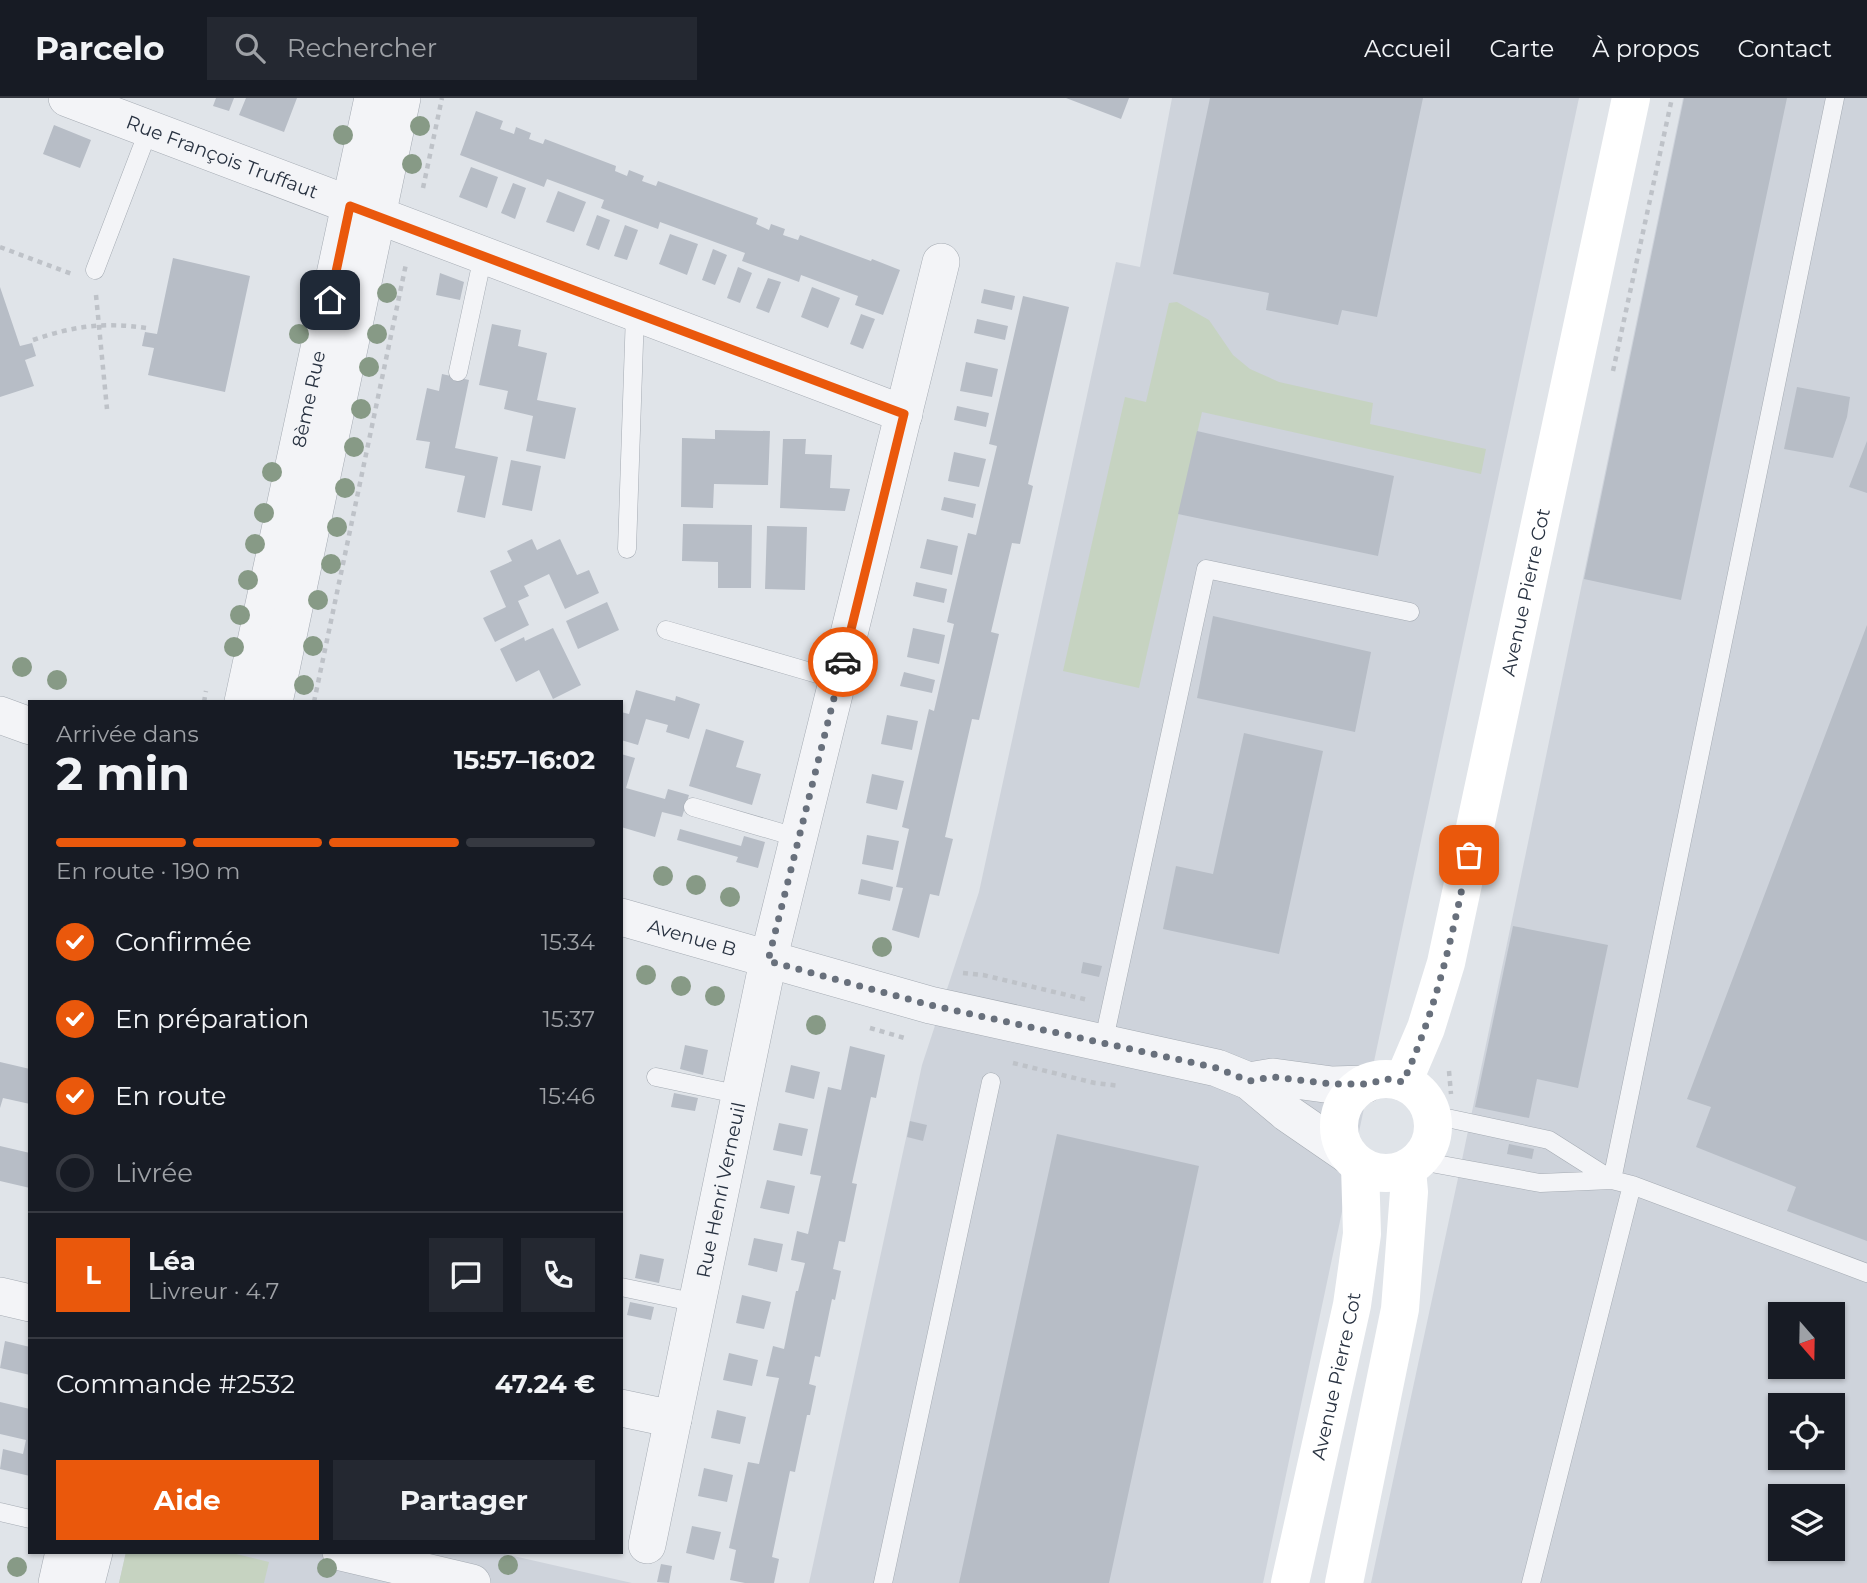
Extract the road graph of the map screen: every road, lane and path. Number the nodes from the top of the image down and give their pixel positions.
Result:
1 (67, 98) edge
2 (373, 98) edge
3 (402, 98) edge
4 (442, 98) edge
5 (1631, 98) edge
6 (1835, 98) edge
7 (149, 129) junction
8 (422, 188) dead end
9 (355, 207) junction
10 (0, 247) edge
11 (483, 256) junction
12 (407, 260) dead end
13 (941, 262) dead end
14 (91, 277) junction
15 (635, 313) junction
16 (98, 324) junction
17 (146, 328) dead end
18 (33, 340) dead end
19 (458, 372) dead end
20 (107, 409) dead end
21 (904, 414) junction
22 (627, 549) dead end
23 (1410, 612) dead end
24 (666, 630) dead end
25 (838, 680) junction
26 (243, 700) edge
27 (274, 700) edge
28 (314, 700) edge
29 (0, 715) edge
30 (28, 725) edge
31 (693, 807) dead end
32 (799, 838) junction
33 (623, 918) edge
34 (768, 961) junction
35 (1103, 1044) junction
36 (656, 1077) dead end
37 (1249, 1081) junction
38 (991, 1082) dead end
39 (1384, 1083) junction
40 (741, 1095) junction
41 (1433, 1115) junction
42 (1354, 1161) junction
43 (1413, 1165) junction
44 (1612, 1180) junction
45 (1632, 1185) junction
46 (1867, 1273) edge
47 (623, 1287) edge
48 (0, 1296) edge
49 (28, 1303) edge
50 (697, 1303) junction
51 (623, 1408) edge
52 (673, 1419) junction
53 (0, 1512) edge
54 (28, 1519) edge
55 (647, 1545) dead end
56 (64, 1554) edge
57 (93, 1554) edge
58 (349, 1554) edge
59 (57, 1583) edge
60 (86, 1583) edge
61 (472, 1583) edge
62 (883, 1583) edge
63 (1290, 1583) edge
64 (1344, 1583) edge
65 (1531, 1583) edge

1 - 7 street, Rue François Truffaut
2 - 9 street, 8ème Rue
3 - 9 street, 8ème Rue
4 - 8 path
5 - 39 street, Avenue Pierre Cot
6 - 44 lane
7 - 9 street, Rue François Truffaut
7 - 14 lane
9 - 11 street, Rue François Truffaut
9 - 26 street, 8ème Rue
9 - 27 street, 8ème Rue
10 - 14 path
11 - 15 street, Rue François Truffaut
11 - 19 lane
12 - 28 path
13 - 21 street, Rue Henri Verneuil
14 - 16 path
15 - 21 street, Rue François Truffaut
15 - 22 lane
16 - 17 path
16 - 18 path
16 - 20 path
21 - 25 street, Rue Henri Verneuil
23 - 35 lane
24 - 25 lane
25 - 32 street, Rue Henri Verneuil
29 - 30 street
31 - 32 lane
32 - 34 street, Rue Henri Verneuil
33 - 34 street, Avenue B
34 - 35 street, Avenue B
34 - 40 street, Rue Henri Verneuil
35 - 37 street, Avenue B
36 - 40 lane
37 - 39 street, Avenue B
37 - 42 street, Avenue B
38 - 62 lane
39 - 41 street
39 - 42 street
40 - 50 street, Rue Henri Verneuil
41 - 43 street
41 - 44 lane
42 - 43 street
42 - 63 street, Avenue Pierre Cot
43 - 44 lane
43 - 64 street
44 - 45 lane
45 - 46 lane
45 - 65 lane
47 - 50 lane
48 - 49 street
50 - 52 street, Rue Henri Verneuil
51 - 52 street
52 - 55 street, Rue Henri Verneuil
53 - 54 lane
56 - 59 street
57 - 60 street
58 - 61 street

